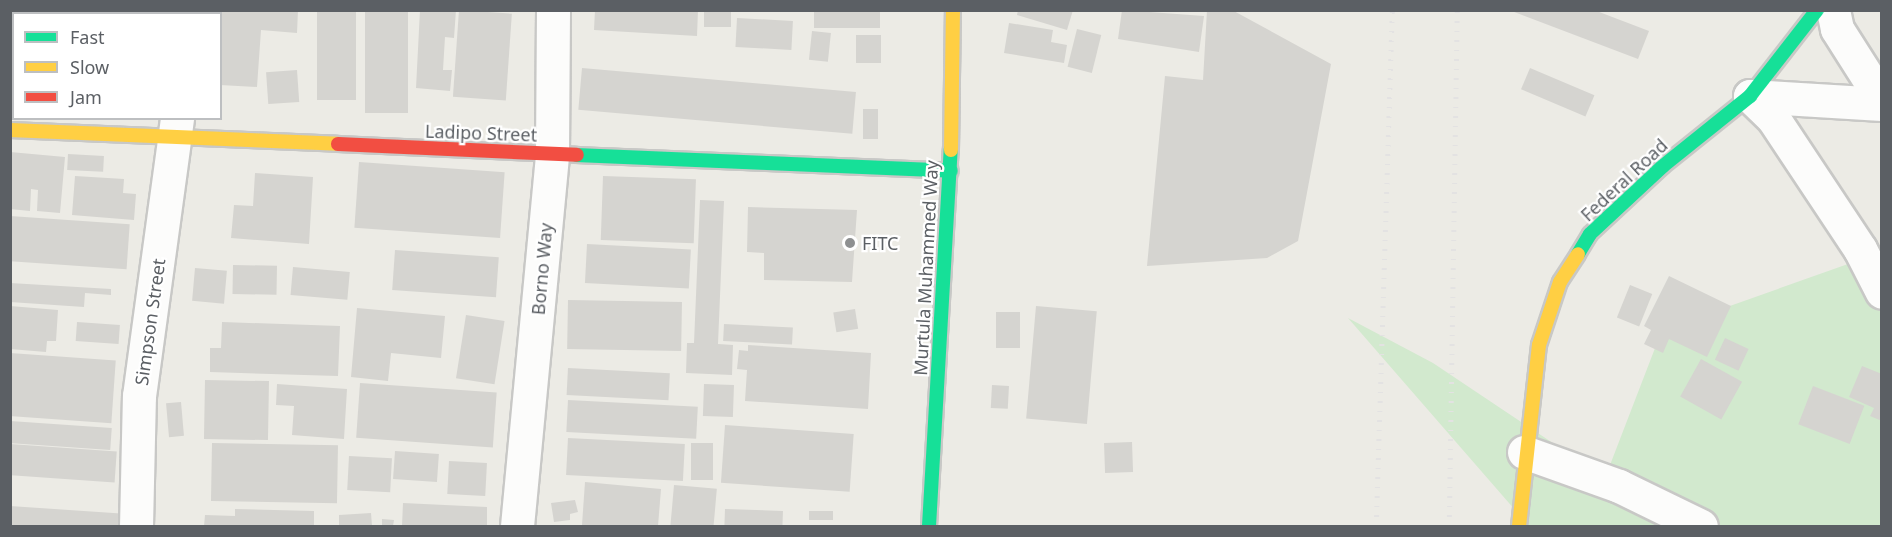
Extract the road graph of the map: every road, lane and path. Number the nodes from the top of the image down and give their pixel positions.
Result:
1 (553, 10) edge
2 (953, 10) edge
3 (1817, 10) edge
4 (1833, 10) edge
5 (1750, 96) junction
6 (1881, 102) edge
7 (177, 128) edge
8 (10, 130) edge
9 (552, 154) junction
10 (951, 171) junction
11 (1881, 292) edge
12 (1524, 452) junction
13 (136, 526) edge
14 (517, 526) edge
15 (929, 526) edge
16 (1519, 526) edge
17 (1701, 526) edge

1 - 9 street, Borno Way
2 - 10 street, Murtula Muhammed Way
3 - 5 street, Federal Road
4 - 6 street
5 - 6 street
5 - 11 street
5 - 12 street, Federal Road
7 - 8 street, Ladipo Street
7 - 9 street, Ladipo Street
7 - 13 street, Simpson Street
9 - 10 street, Ladipo Street
9 - 14 street, Borno Way
10 - 15 street, Murtula Muhammed Way
12 - 16 street, Federal Road
12 - 17 street

